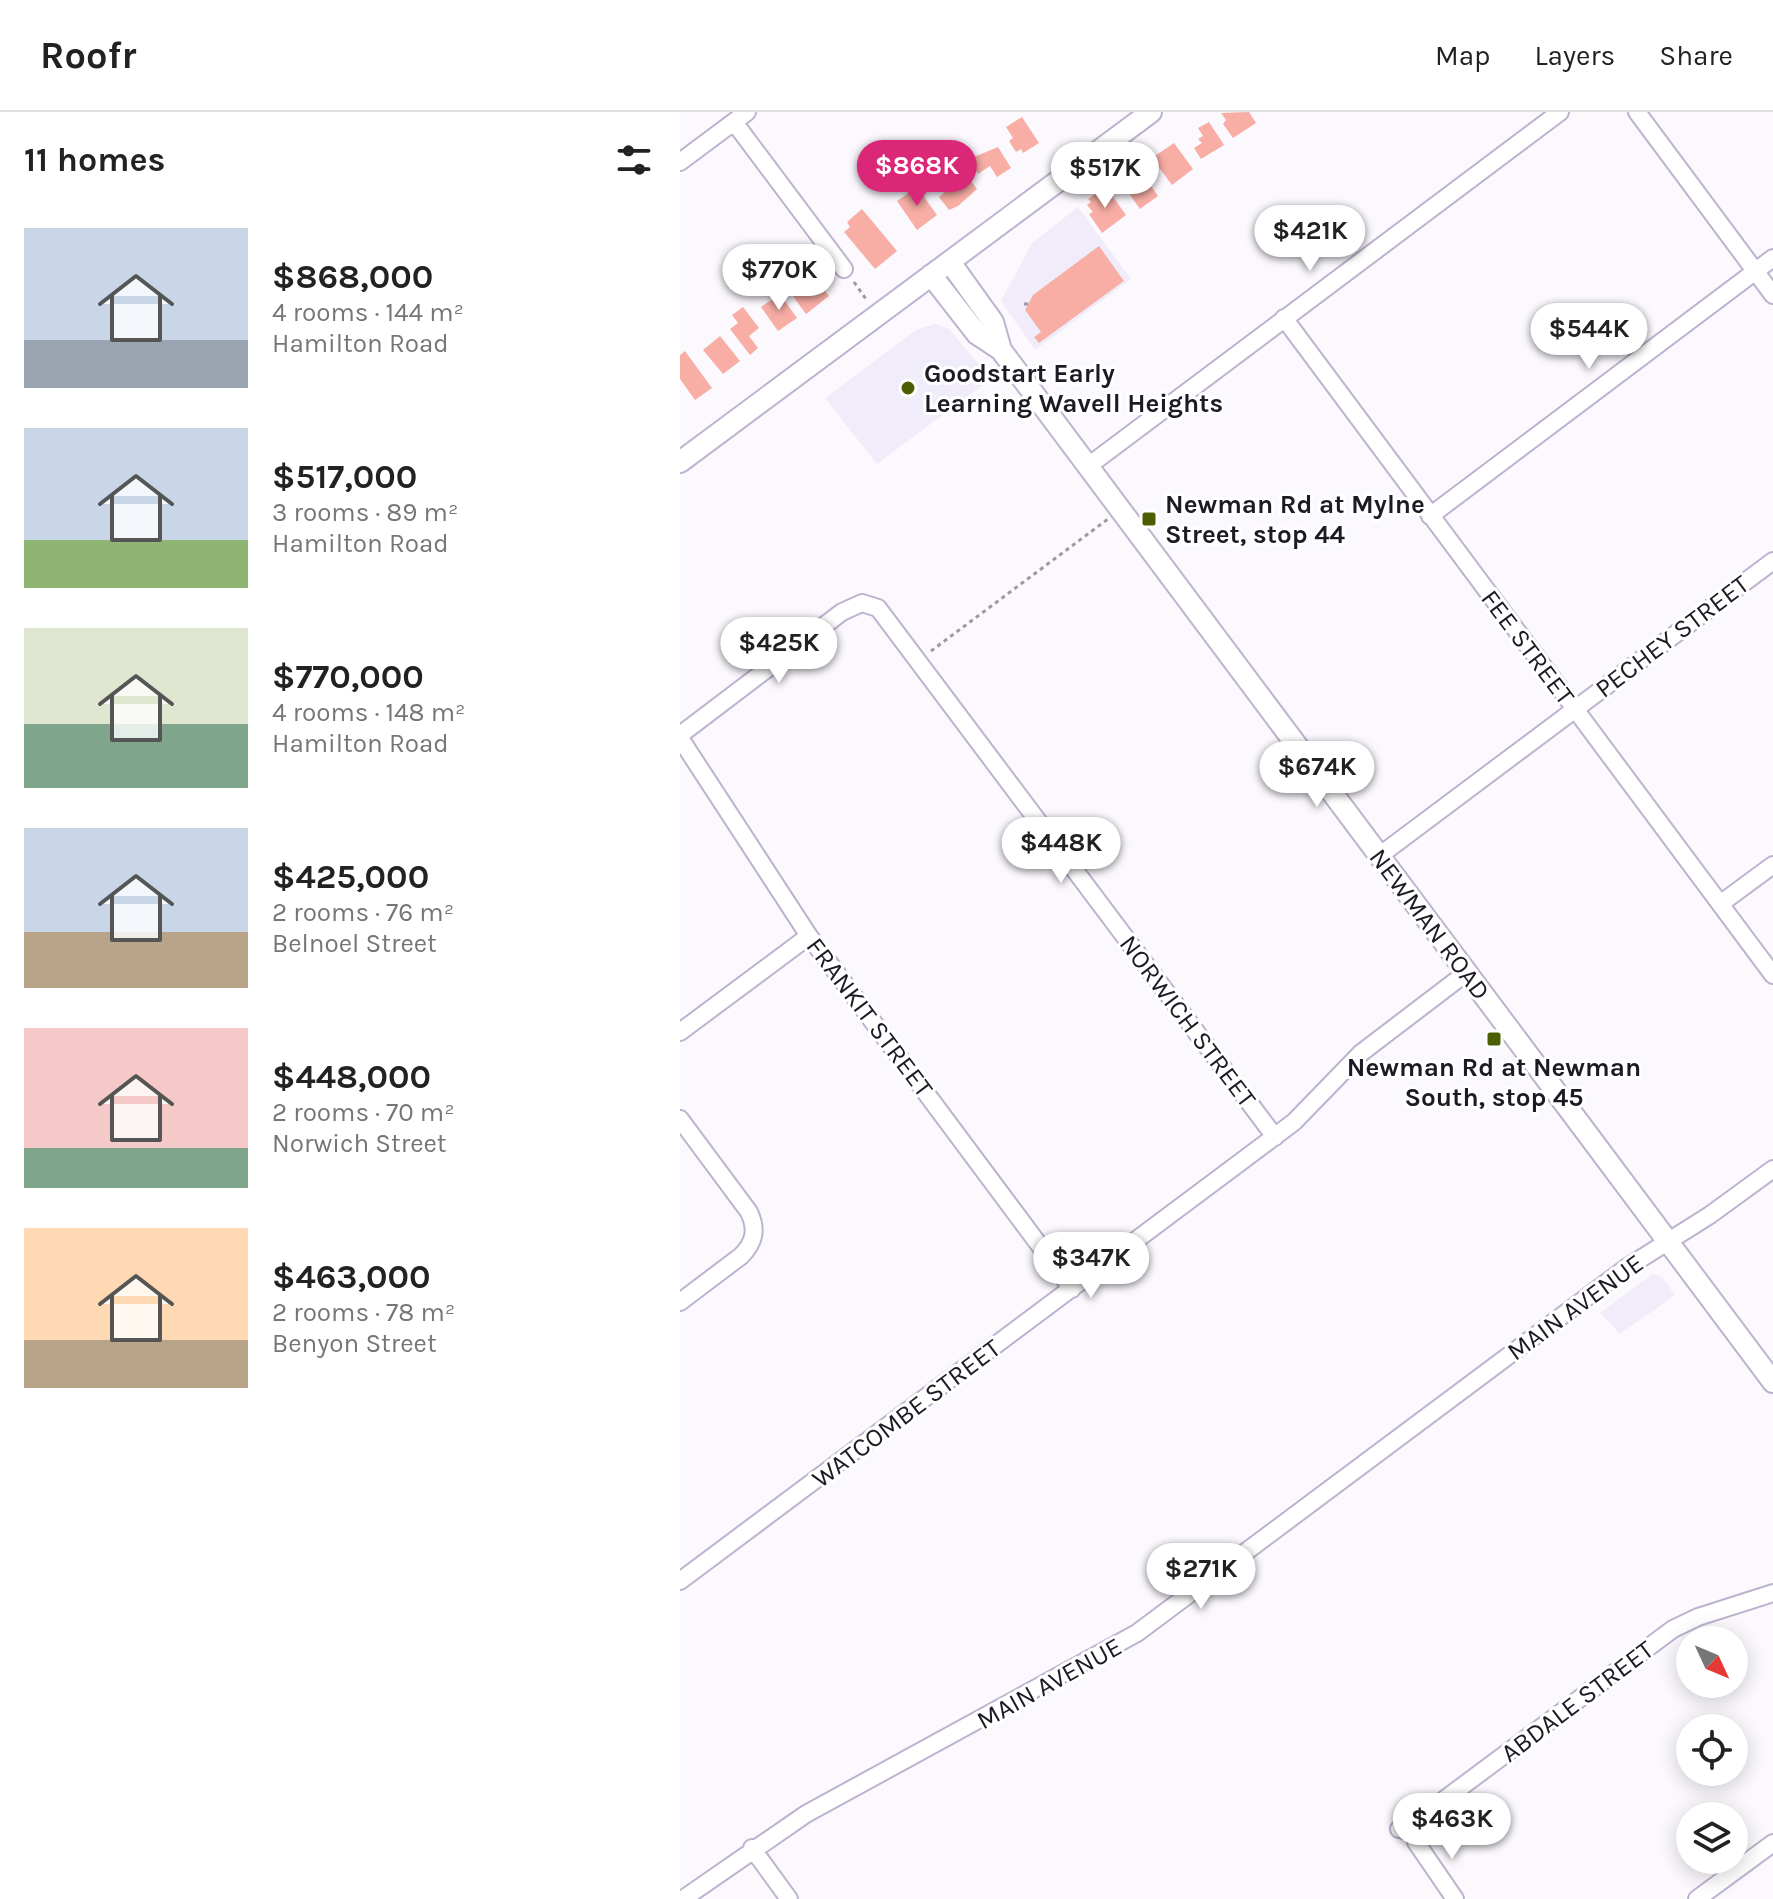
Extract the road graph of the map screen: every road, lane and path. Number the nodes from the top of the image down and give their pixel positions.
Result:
1 (1151, 112) edge
2 (1560, 112) edge
3 (1637, 112) edge
4 (741, 117) edge
5 (680, 162) edge
6 (1773, 258) edge
7 (950, 262) junction
8 (844, 269) joint
9 (1756, 271) junction
10 (931, 275) junction
11 (1773, 295) edge
12 (866, 299) dead end
13 (1284, 318) junction
14 (1001, 350) junction
15 (680, 462) edge
16 (1087, 467) junction
17 (1120, 510) junction
18 (1430, 516) junction
19 (1773, 561) edge
20 (918, 660) junction
21 (1574, 709) junction
22 (680, 736) edge
23 (1379, 856) junction
24 (1773, 865) edge
25 (1720, 904) junction
26 (809, 936) junction
27 (1466, 973) junction
28 (1773, 975) edge
29 (680, 1032) edge
30 (680, 1119) edge
31 (1275, 1137) junction
32 (1773, 1169) edge
33 (1668, 1242) junction
34 (1072, 1289) junction
35 (680, 1302) edge
36 (1773, 1382) edge
37 (680, 1581) edge
38 (1773, 1593) edge
39 (1773, 1843) edge
40 (752, 1848) junction
41 (683, 1899) edge
42 (789, 1899) edge
43 (1455, 1899) edge
44 (1697, 1899) edge

1 - 7 main road
2 - 13 street
3 - 9 street
4 - 5 street
4 - 8 street
6 - 9 street
7 - 10 main road
7 - 14 main road, NEWMAN ROAD
8 - 12 path
9 - 11 street
9 - 18 street
10 - 14 main road, NEWMAN ROAD
10 - 15 main road
13 - 16 street
13 - 18 street, FEE STREET
14 - 16 main road, NEWMAN ROAD
16 - 17 main road, NEWMAN ROAD
17 - 20 path
17 - 23 main road, NEWMAN ROAD
18 - 21 street, FEE STREET
19 - 21 street, PECHEY STREET
20 - 22 street, NORWICH STREET
20 - 31 street, NORWICH STREET
21 - 23 street, PECHEY STREET
21 - 25 street, FEE STREET
22 - 26 street, FRANKIT STREET
23 - 27 main road, NEWMAN ROAD
24 - 25 street
25 - 28 street, FEE STREET
26 - 29 street
26 - 34 street, FRANKIT STREET
27 - 31 street, WATCOMBE STREET
27 - 33 main road, NEWMAN ROAD
30 - 35 street
31 - 34 street, WATCOMBE STREET
32 - 33 street, MAIN AVENUE
33 - 36 main road, NEWMAN ROAD
33 - 40 street, MAIN AVENUE
34 - 37 street, WATCOMBE STREET
38 - 43 street, ABDALE STREET
39 - 44 street
40 - 41 street, MAIN AVENUE
40 - 42 street

